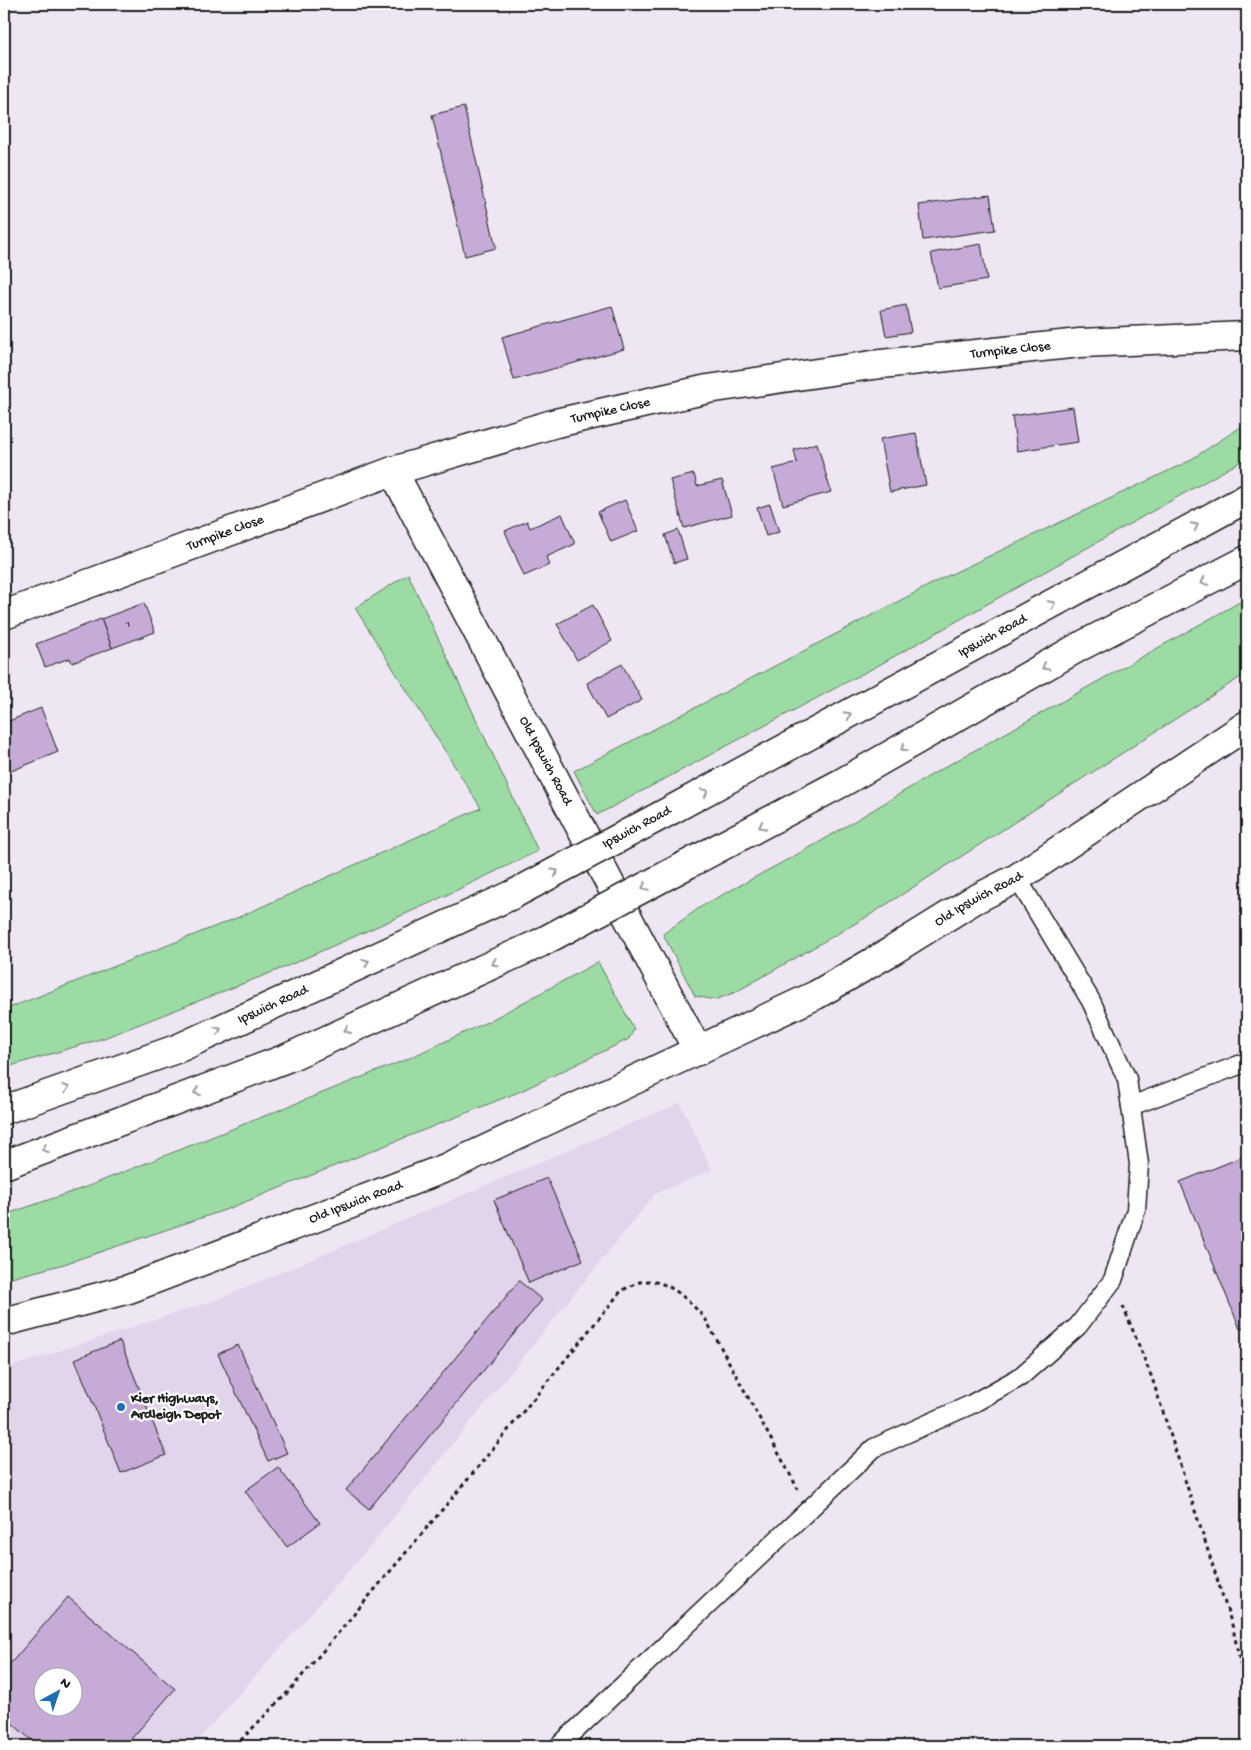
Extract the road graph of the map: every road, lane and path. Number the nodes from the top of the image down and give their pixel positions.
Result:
1 (1247, 336) edge
2 (393, 471) junction
3 (1247, 498) edge
4 (1247, 560) edge
5 (4, 615) edge
6 (1247, 725) edge
7 (1017, 878) junction
8 (698, 1051) junction
9 (1247, 1062) edge
10 (1131, 1106) junction
11 (4, 1110) edge
12 (4, 1165) edge
13 (1112, 1280) junction
14 (4, 1322) edge
15 (809, 1509) junction
16 (1247, 1697) edge
17 (234, 1746) edge
18 (559, 1746) edge

1 - 2 main road, Turnpike Close
2 - 5 main road, Turnpike Close
2 - 8 main road, Old Ipswich Road
11 -> 3 main road, Ipswich Road, bridge
4 -> 12 main road, bridge
6 - 7 main road, Old Ipswich Road
7 - 8 main road, Old Ipswich Road
7 - 10 lane
8 - 14 main road, Old Ipswich Road
9 - 10 lane
10 - 13 lane
13 - 15 lane
13 - 16 path
15 - 17 path
15 - 18 lane

